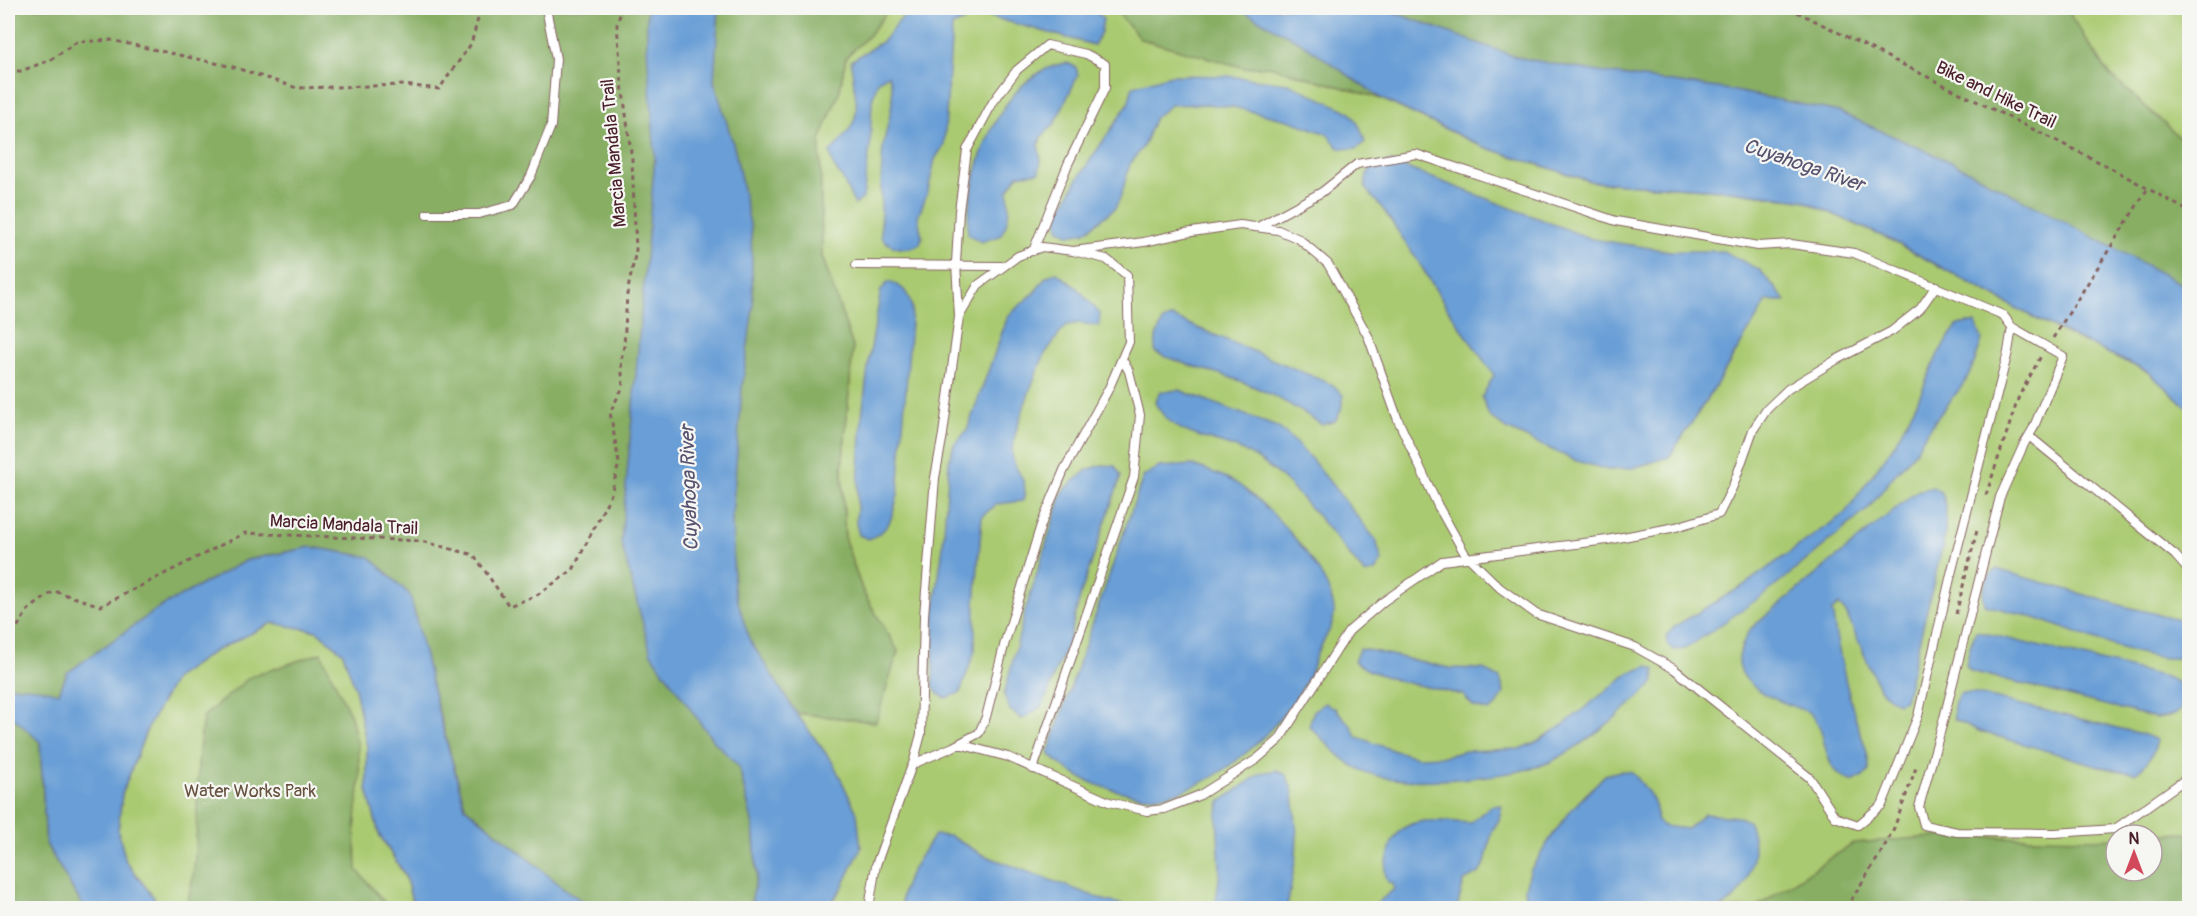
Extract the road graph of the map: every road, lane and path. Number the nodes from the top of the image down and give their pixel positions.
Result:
1 (481, 8) edge
2 (546, 8) edge
3 (622, 8) edge
4 (1788, 8) edge
5 (8, 71) edge
6 (2148, 188) junction
7 (2190, 212) edge
8 (427, 214) dead end
9 (1258, 227) junction
10 (1033, 251) junction
11 (1073, 251) junction
12 (855, 265) dead end
13 (956, 266) junction
14 (1001, 266) junction
15 (1936, 286) junction
16 (959, 317) junction
17 (2012, 327) junction
18 (2052, 340) dead end
19 (1122, 358) junction
20 (2029, 436) junction
21 (1469, 558) junction
22 (2190, 572) edge
23 (8, 642) edge
24 (959, 744) junction
25 (913, 764) junction
26 (1033, 769) junction
27 (2190, 776) edge
28 (869, 909) edge

1 - 5 path
2 - 8 lane
3 - 23 path, Marcia Mandala Trail
4 - 6 path, Bike and Hike Trail
6 - 7 path, Bike and Hike Trail
6 - 18 path
9 - 11 lane
9 - 15 lane
9 - 21 lane
10 - 11 lane
10 - 13 lane
10 - 14 lane
11 - 19 lane
12 - 13 lane
13 - 14 lane
13 - 16 lane
14 - 16 lane
15 - 17 lane
15 - 21 lane
16 - 25 lane
17 - 20 lane
17 - 21 lane
19 - 24 lane
19 - 26 lane
20 - 22 lane
20 - 27 lane
21 - 26 lane
24 - 25 lane
24 - 26 lane
25 - 28 lane

